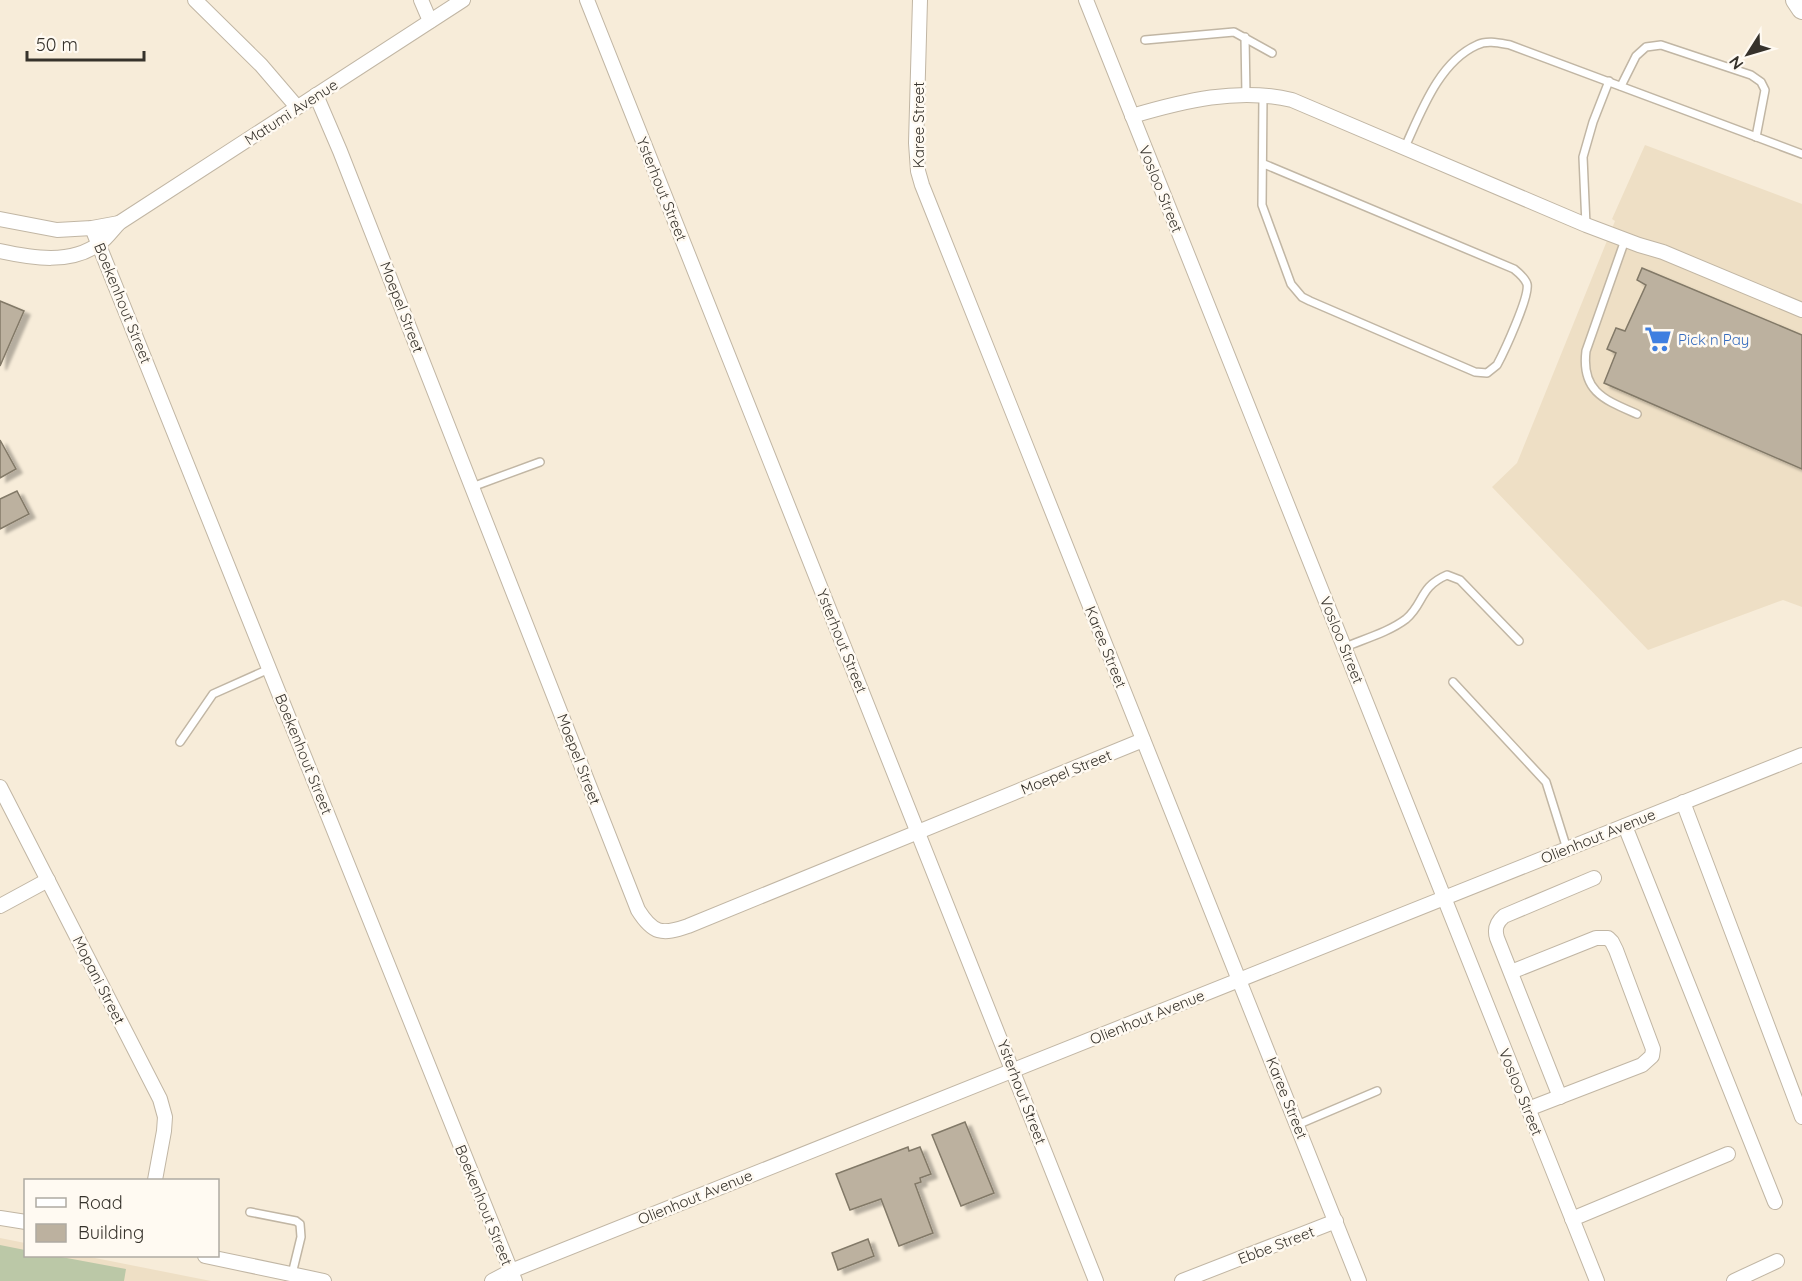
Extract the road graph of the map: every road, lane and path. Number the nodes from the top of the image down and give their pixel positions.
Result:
1 (195, 0) edge
2 (422, 0) edge
3 (463, 0) edge
4 (587, 0) edge
5 (920, 0) edge
6 (1086, 0) edge
7 (1796, 0) edge
8 (1802, 9) edge
9 (430, 21) junction
10 (1245, 37) junction
11 (1145, 40) dead end
12 (1272, 53) dead end
13 (1609, 81) junction
14 (1621, 86) junction
15 (316, 95) junction
16 (1246, 95) junction
17 (1263, 96) junction
18 (297, 107) junction
19 (1132, 116) junction
20 (1756, 137) junction
21 (1405, 147) junction
22 (1802, 154) edge
23 (1264, 164) junction
24 (0, 219) edge
25 (119, 223) junction
26 (1586, 225) junction
27 (92, 228) junction
28 (1625, 240) junction
29 (99, 243) junction
30 (0, 251) edge
31 (1802, 310) edge
32 (1637, 414) dead end
33 (540, 462) dead end
34 (472, 487) junction
35 (1519, 641) dead end
36 (1345, 647) junction
37 (269, 669) junction
38 (1453, 682) dead end
39 (1143, 740) junction
40 (180, 742) dead end
41 (1802, 754) edge
42 (0, 787) edge
43 (1683, 802) junction
44 (1625, 826) junction
45 (918, 832) junction
46 (1567, 849) junction
47 (1594, 878) dead end
48 (48, 880) junction
49 (1444, 898) junction
50 (0, 906) edge
51 (1511, 972) junction
52 (1239, 980) junction
53 (1013, 1070) junction
54 (1377, 1091) dead end
55 (1560, 1097) junction
56 (1528, 1109) junction
57 (1802, 1117) edge
58 (1297, 1125) junction
59 (1728, 1154) dead end
60 (155, 1179) edge
61 (1775, 1202) dead end
62 (250, 1212) dead end
63 (0, 1218) edge
64 (1572, 1219) junction
65 (1336, 1221) junction
66 (24, 1222) edge
67 (211, 1257) edge
68 (1777, 1261) dead end
69 (292, 1274) junction
70 (513, 1276) edge
71 (324, 1281) edge
72 (492, 1281) edge
73 (1096, 1281) edge
74 (1182, 1281) edge
75 (1359, 1281) edge
76 (1597, 1281) edge
77 (1734, 1281) edge

1 - 18 street
2 - 9 street
3 - 9 street, Matumi Avenue
4 - 45 street, Ysterhout Street
5 - 39 street, Karee Street
6 - 19 street, Vosloo Street
7 - 8 street
9 - 15 street, Matumi Avenue
10 - 11 lane
10 - 12 lane
10 - 16 lane
13 - 14 lane
13 - 21 lane
13 - 26 lane
14 - 20 lane
14 - 20 lane
15 - 18 street, Matumi Avenue
15 - 34 street, Moepel Street
16 - 17 street
16 - 19 street
17 - 21 street
17 - 23 lane
18 - 25 street, Matumi Avenue
19 - 36 street, Vosloo Street
20 - 22 lane
21 - 26 street
23 - 23 lane
24 - 27 street, Matumi Avenue
25 - 27 street, Matumi Avenue
25 - 29 street, Matumi Avenue
26 - 28 street
27 - 29 street, Boekenhout Street
28 - 31 street
28 - 32 lane
29 - 30 street, Matumi Avenue
29 - 37 street, Boekenhout Street
33 - 34 lane
34 - 45 street, Moepel Street
35 - 36 lane
36 - 49 street, Vosloo Street
37 - 40 lane
37 - 70 street, Boekenhout Street
38 - 46 lane
39 - 45 street, Moepel Street
39 - 52 street, Karee Street
41 - 43 street, Olienhout Avenue
42 - 48 street, Mopani Street
43 - 44 street, Olienhout Avenue
43 - 57 street
44 - 46 street, Olienhout Avenue
44 - 61 street
45 - 53 street, Ysterhout Street
46 - 49 street, Olienhout Avenue
47 - 51 street
48 - 50 street
48 - 60 street, Mopani Street
49 - 52 street, Olienhout Avenue
49 - 56 street, Vosloo Street
51 - 55 street
51 - 55 street
52 - 53 street, Olienhout Avenue
52 - 58 street, Karee Street
53 - 70 street, Olienhout Avenue
53 - 73 street, Ysterhout Street
54 - 58 lane
55 - 56 street
56 - 64 street, Vosloo Street
58 - 65 street, Karee Street
59 - 64 street
62 - 69 lane
63 - 66 street
64 - 76 street, Vosloo Street
65 - 74 street, Ebbe Street
65 - 75 street, Karee Street
67 - 69 street
68 - 77 street
69 - 71 street
70 - 72 street, Olienhout Avenue

